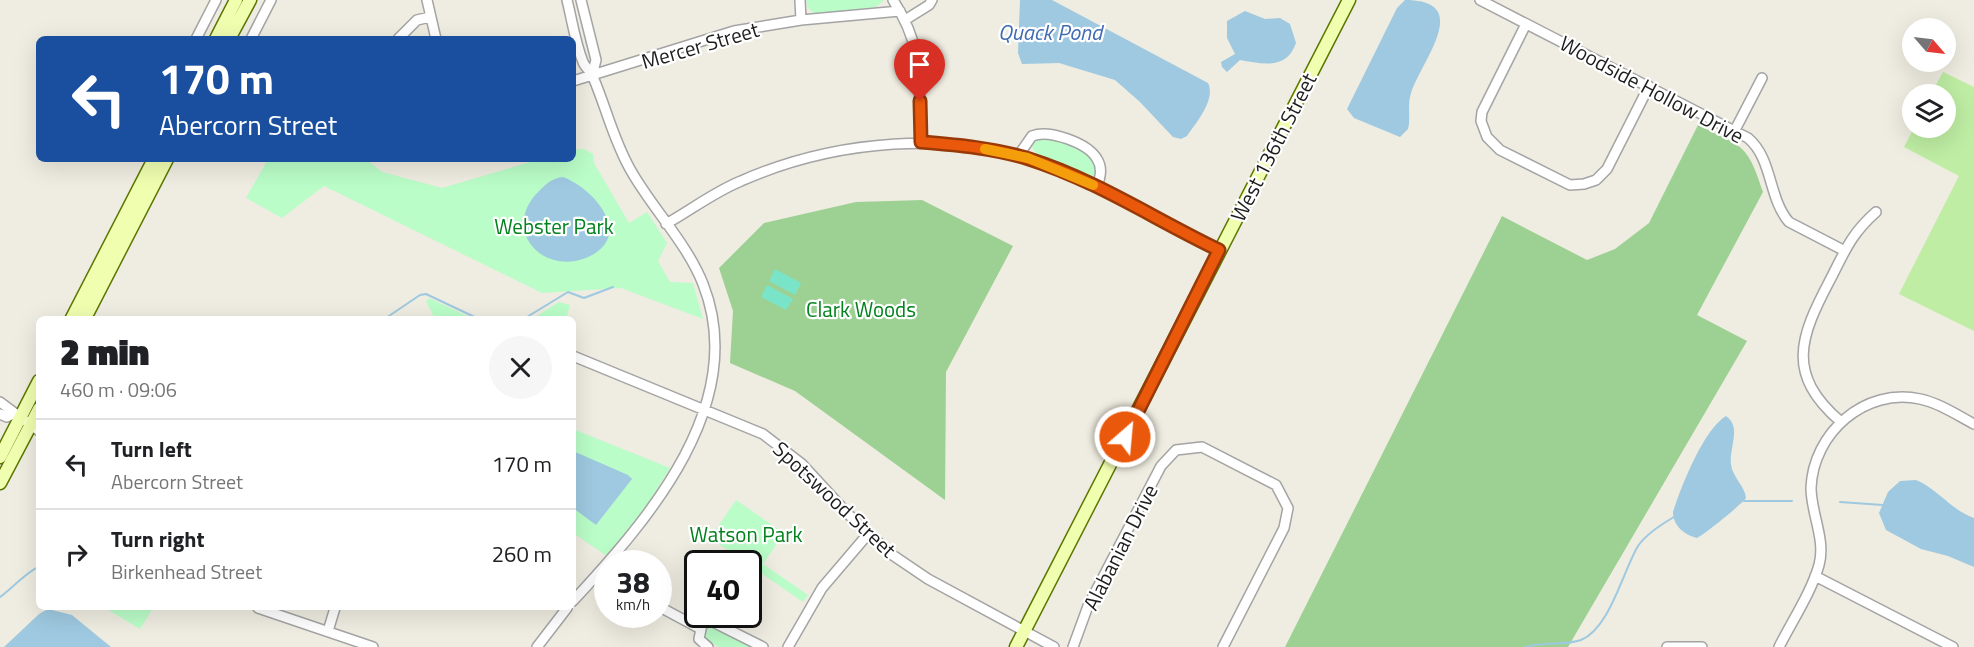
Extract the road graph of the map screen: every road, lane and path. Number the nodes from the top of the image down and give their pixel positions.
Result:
1 (216, 0) edge
2 (236, 0) edge
3 (249, 0) edge
4 (271, 0) edge
5 (427, 0) edge
6 (567, 0) edge
7 (582, 0) edge
8 (800, 0) edge
9 (932, 0) edge
10 (1349, 0) edge
11 (1480, 0) edge
12 (895, 1) edge
13 (900, 11) junction
14 (430, 17) junction
15 (801, 20) junction
16 (905, 20) junction
17 (1526, 24) junction
18 (198, 36) edge
19 (218, 36) edge
20 (231, 36) edge
21 (253, 36) edge
22 (401, 36) edge
23 (435, 36) edge
24 (592, 75) junction
25 (1762, 78) dead end
26 (576, 80) edge
27 (1649, 86) junction
28 (1735, 130) junction
29 (921, 142) junction
30 (1018, 156) junction
31 (152, 162) edge
32 (165, 162) edge
33 (1097, 187) junction
34 (1876, 212) dead end
35 (666, 224) junction
36 (1219, 250) junction
37 (1845, 251) junction
38 (73, 316) edge
39 (86, 316) edge
40 (576, 357) edge
41 (36, 390) edge
42 (0, 402) edge
43 (706, 409) junction
44 (0, 414) edge
45 (26, 422) edge
46 (1841, 422) junction
47 (1974, 424) edge
48 (0, 457) edge
49 (0, 483) edge
50 (868, 534) junction
51 (619, 550) edge
52 (1815, 576) junction
53 (594, 580) edge
54 (576, 598) edge
55 (264, 610) edge
56 (334, 610) edge
57 (562, 610) edge
58 (699, 628) edge
59 (728, 628) edge
60 (328, 631) junction
61 (1024, 631) junction
62 (373, 647) edge
63 (537, 647) edge
64 (708, 647) edge
65 (763, 647) edge
66 (788, 647) edge
67 (1016, 647) edge
68 (1054, 647) edge
69 (1073, 647) edge
70 (1223, 647) edge
71 (1668, 647) edge
72 (1702, 647) edge
73 (1779, 647) edge
74 (1953, 647) edge

1 - 18 street
2 - 19 street
3 - 20 street
4 - 21 street
5 - 14 street
6 - 24 street
7 - 24 street
8 - 15 street
9 - 16 street
10 - 36 street, West 136th Street
11 - 17 street, Woodside Hollow Drive
12 - 13 street
13 - 15 street, Mercer Street
13 - 16 street
14 - 22 street
14 - 23 street
15 - 24 street, Mercer Street
16 - 29 street
17 - 27 street, Woodside Hollow Drive
17 - 27 street
24 - 26 street, Mercer Street
24 - 35 street
25 - 28 street
27 - 28 street, Woodside Hollow Drive
28 - 37 street, Woodside Hollow Drive
29 - 30 street
29 - 35 street
30 - 33 street
30 - 33 street
31 - 38 street
32 - 39 street
33 - 36 street
34 - 37 street
35 - 43 street
36 - 61 street, West 136th Street
37 - 46 street
40 - 43 street, Spotswood Street
41 - 45 street
42 - 45 street
43 - 50 street, Spotswood Street
43 - 51 street
44 - 45 street
45 - 48 street
45 - 49 street
46 - 47 street
46 - 52 street
50 - 61 street, Spotswood Street
50 - 66 street
52 - 73 street
52 - 74 street
53 - 54 street
55 - 60 street
56 - 60 street
57 - 63 street
58 - 64 street
59 - 65 street
60 - 62 street
61 - 67 street, West 136th Street
61 - 68 street, Spotswood Street
69 - 70 street, Alabanian Drive
71 - 72 street

